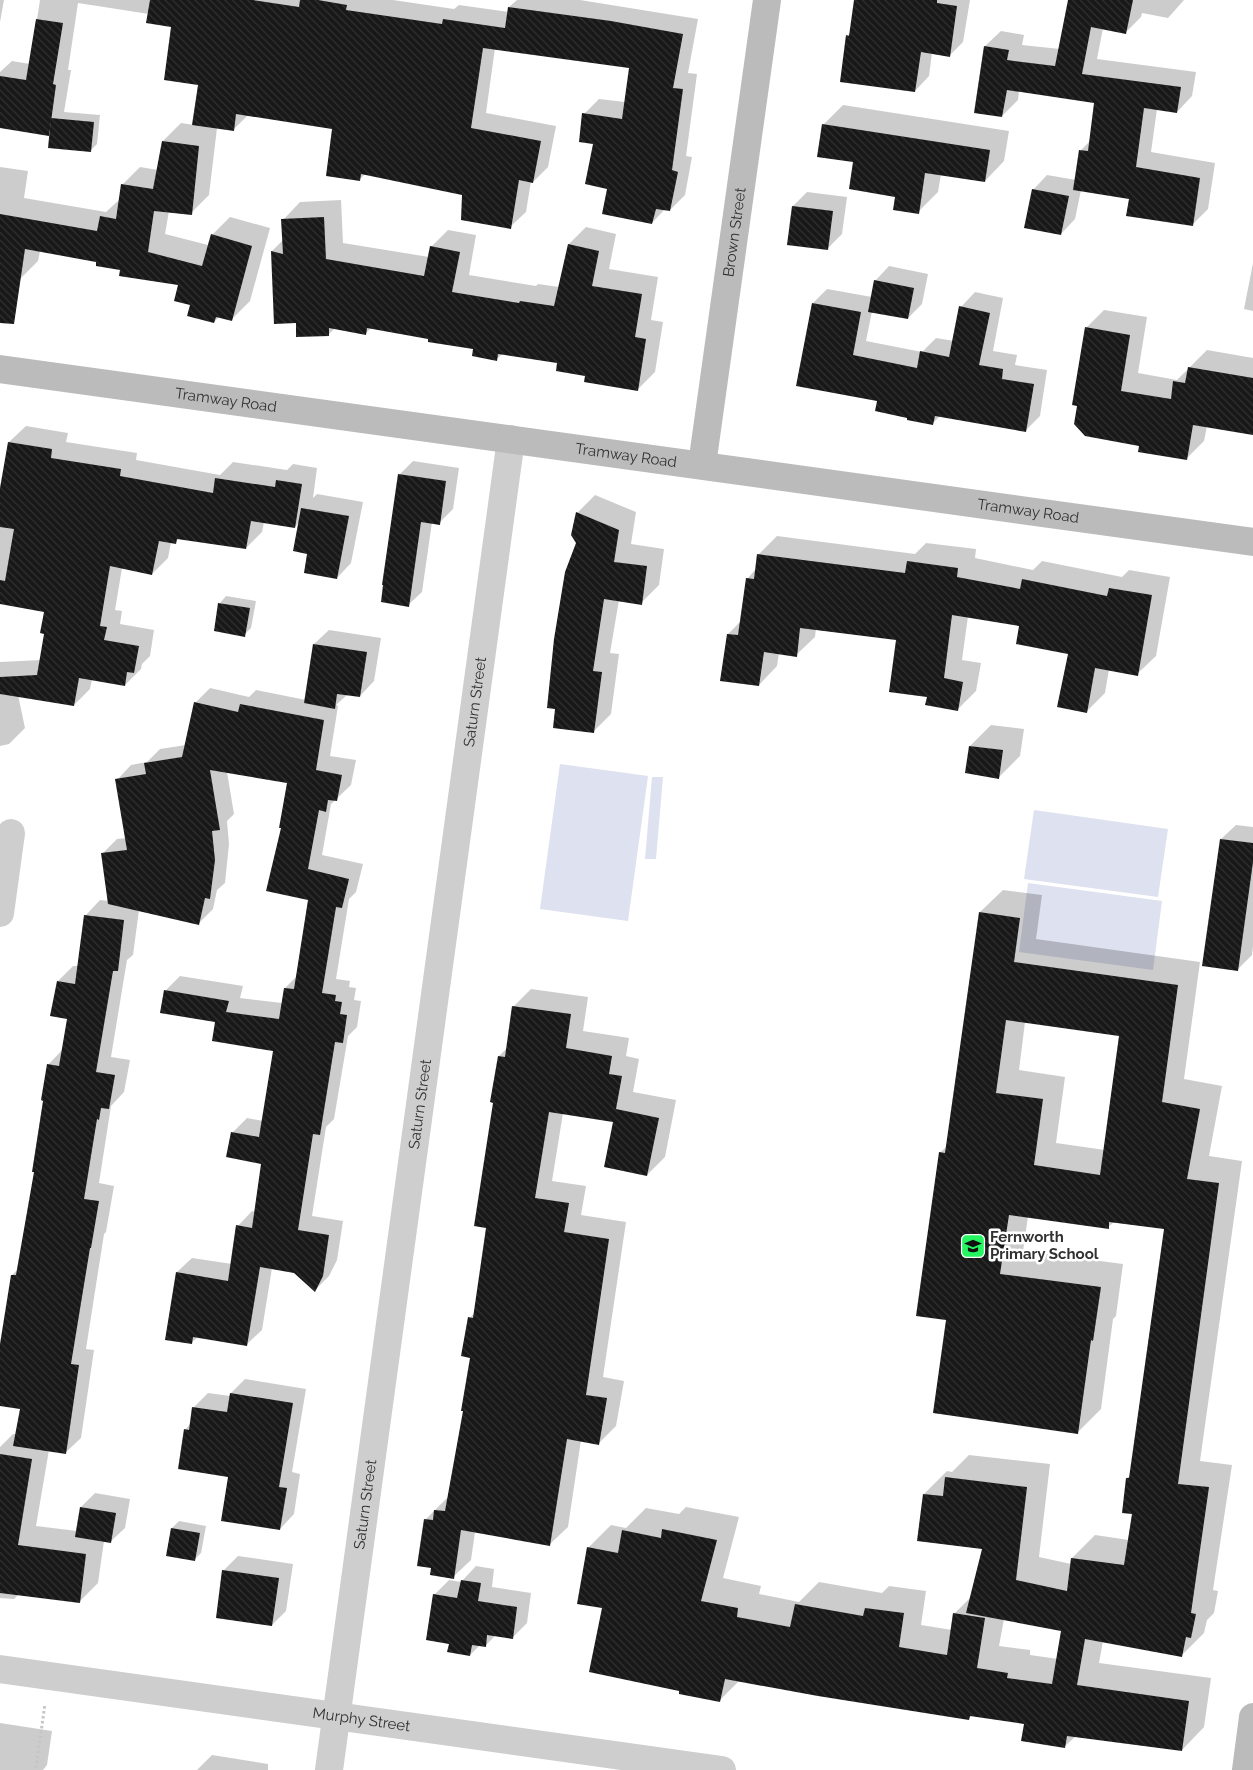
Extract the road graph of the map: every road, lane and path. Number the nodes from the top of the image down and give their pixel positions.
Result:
1 (768, 0) edge
2 (0, 369) edge
3 (511, 438) junction
4 (702, 465) junction
5 (1253, 542) edge
6 (11, 834) dead end
7 (0, 913) edge
8 (0, 1669) edge
9 (45, 1701) dead end
10 (336, 1716) junction
11 (1253, 1716) edge
12 (36, 1768) dead end
13 (329, 1770) edge
14 (722, 1770) edge
15 (1246, 1770) edge

1 - 4 street, Brown Street
2 - 3 street, Tramway Road
3 - 4 street, Tramway Road
3 - 10 street, Saturn Street
4 - 5 street, Tramway Road
6 - 7 street
8 - 10 street, Murphy Street
9 - 12 path
10 - 13 street, Saturn Street
10 - 14 street, Murphy Street
11 - 15 street

